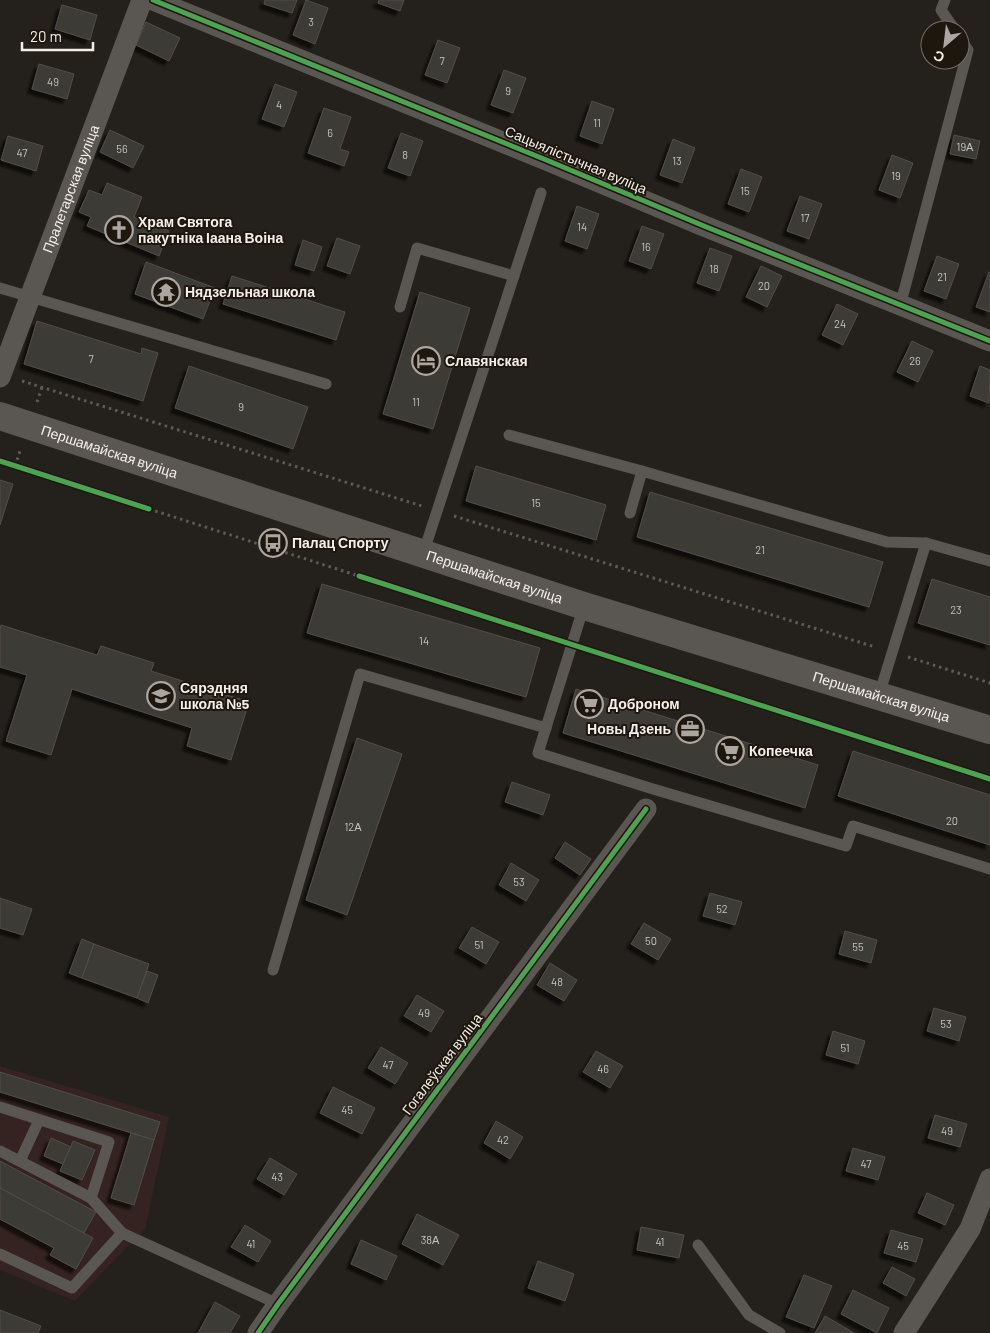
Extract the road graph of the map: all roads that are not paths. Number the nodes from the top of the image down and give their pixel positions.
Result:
1 (142, 0) edge
2 (153, 0) edge
3 (945, 0) edge
4 (948, 20) edge
5 (963, 70) edge
6 (541, 193) dead end
7 (514, 276) junction
8 (0, 288) edge
9 (29, 297) junction
10 (900, 306) junction
11 (400, 308) dead end
12 (990, 342) edge
13 (0, 376) edge
14 (326, 384) dead end
15 (0, 416) edge
16 (509, 435) dead end
17 (642, 471) junction
18 (630, 513) dead end
19 (926, 543) junction
20 (423, 554) junction
21 (990, 561) edge
22 (584, 606) junction
23 (879, 695) junction
24 (546, 728) junction
25 (990, 730) edge
26 (646, 809) dead end
27 (990, 869) edge
28 (274, 970) dead end
29 (0, 1107) edge
30 (39, 1120) junction
31 (0, 1151) edge
32 (20, 1161) junction
33 (990, 1179) edge
34 (91, 1198) junction
35 (122, 1233) junction
36 (698, 1245) dead end
37 (0, 1254) edge
38 (278, 1304) junction
39 (258, 1333) edge
40 (780, 1333) edge
41 (904, 1333) edge

1 - 9 street, Пралетарская вуліца
2 - 10 street, Сацыялістычная вуліца
3 - 4 lane
5 - 10 lane
6 - 7 lane
7 - 11 lane
7 - 20 lane
8 - 9 lane
9 - 13 street, Пралетарская вуліца
9 - 14 lane
10 - 12 street, Сацыялістычная вуліца
15 - 20 main road, Першамайская вуліца
16 - 17 lane
17 - 18 lane
17 - 19 lane
19 - 21 lane
19 - 23 lane
20 - 22 main road, Першамайская вуліца
22 - 23 main road, Першамайская вуліца
22 - 24 lane
23 - 25 main road, Першамайская вуліца
24 - 27 lane
24 - 28 lane
26 - 38 street, Гогалеўская вуліца
29 - 30 lane
30 - 32 lane
30 - 34 lane
31 - 32 lane
32 - 34 lane
33 - 41 street
34 - 35 lane
35 - 37 lane
35 - 38 lane
36 - 40 lane
38 - 39 street, Гогалеўская вуліца

